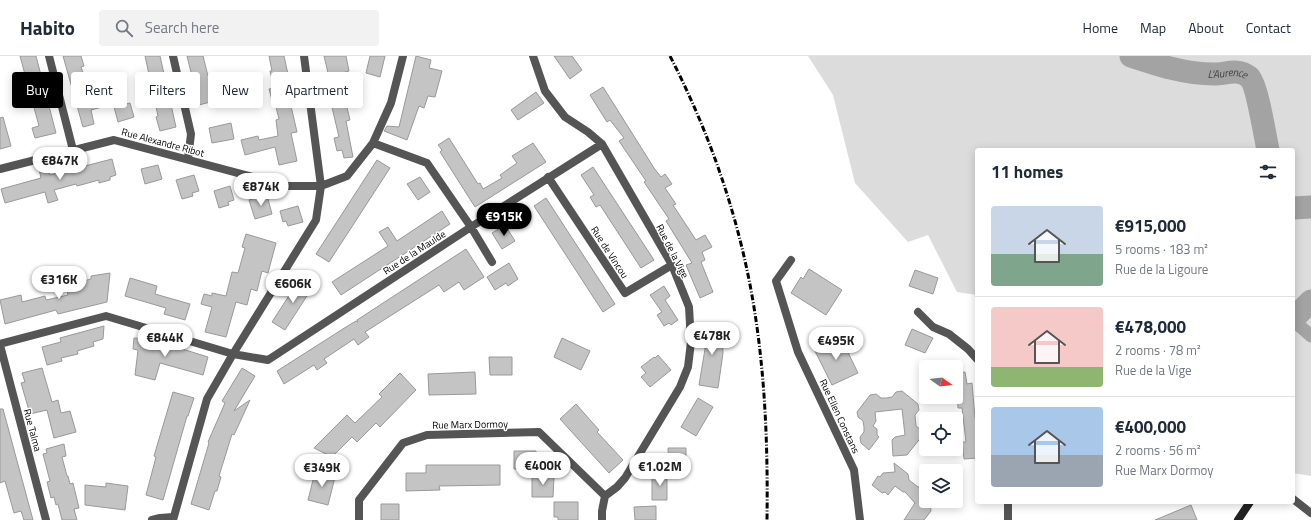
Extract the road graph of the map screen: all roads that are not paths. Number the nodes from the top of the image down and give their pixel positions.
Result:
1 (49, 56) edge
2 (173, 56) edge
3 (304, 56) edge
4 (403, 56) edge
5 (533, 56) edge
6 (373, 143) junction
7 (602, 144) junction
8 (73, 150) junction
9 (188, 159) junction
10 (0, 169) edge
11 (548, 177) junction
12 (321, 186) junction
13 (471, 227) junction
14 (791, 260) dead end
15 (492, 262) dead end
16 (672, 265) junction
17 (918, 312) dead end
18 (0, 344) edge
19 (233, 354) junction
20 (975, 357) edge
21 (605, 496) junction
22 (1295, 501) edge
23 (1008, 504) edge
24 (1249, 504) edge
25 (1311, 513) edge
26 (173, 519) edge
27 (46, 520) edge
28 (152, 520) edge
29 (359, 520) edge
30 (602, 520) edge
31 (860, 520) edge
32 (1008, 520) edge
33 (1238, 520) edge

1 - 8 street
2 - 9 street
3 - 12 street
4 - 6 street
5 - 7 street, Rue de la Vige
6 - 12 street
6 - 13 street
7 - 11 street, Rue de la Maulde
7 - 16 street, Rue de la Vige
8 - 9 street, Rue Alexandre Ribot
8 - 10 street, Rue Alexandre Ribot
9 - 12 street, Rue Alexandre Ribot
11 - 13 street, Rue de la Maulde
11 - 16 street, Rue de Vincou
12 - 19 street
13 - 15 street
13 - 19 street, Rue de la Maulde
14 - 31 street, Rue Ellen Constans
16 - 21 street, Rue de la Vige
17 - 20 street
18 - 19 street, Rue de la Maulde
18 - 27 street, Rue Talma
19 - 26 street
21 - 29 street, Rue Marx Dormoy
21 - 30 street
22 - 25 street
23 - 32 street
24 - 33 street
26 - 28 street

